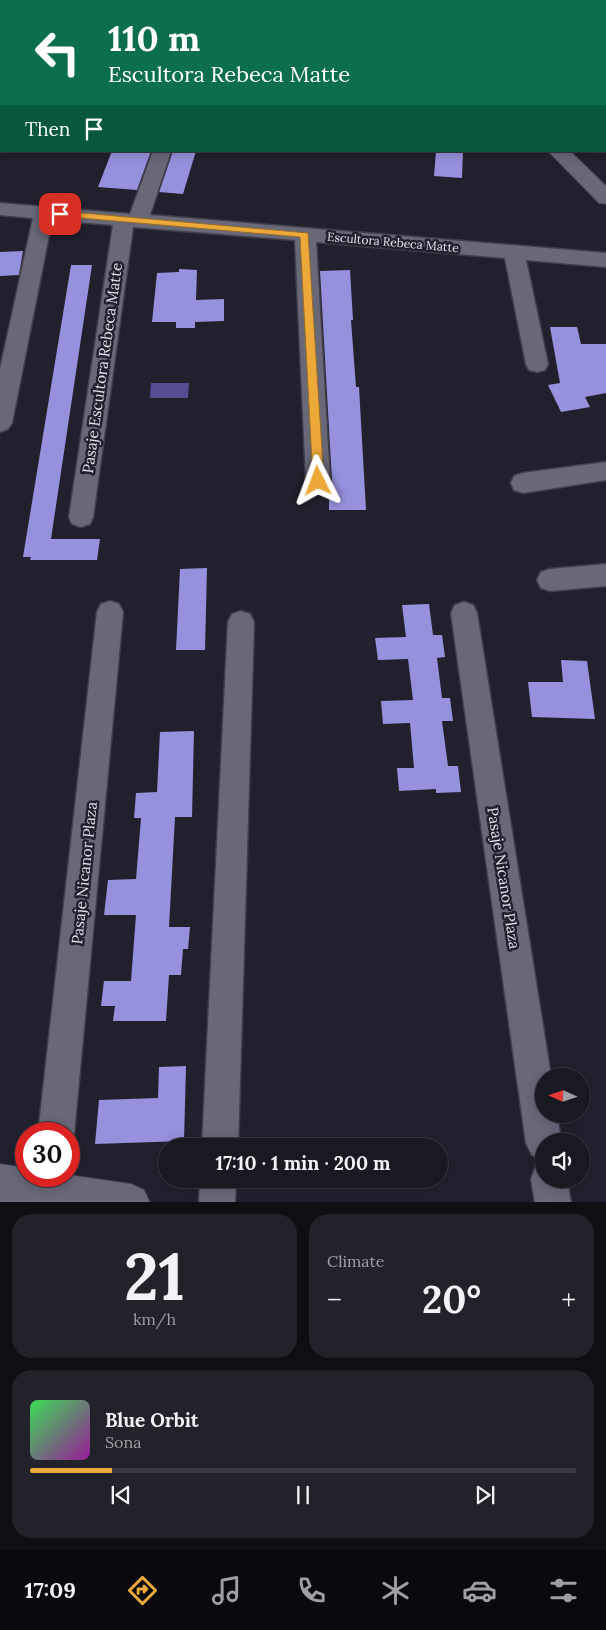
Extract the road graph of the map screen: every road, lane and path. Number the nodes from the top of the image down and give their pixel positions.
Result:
1 (162, 152) edge
2 (559, 152) edge
3 (606, 198) edge
4 (0, 209) edge
5 (44, 212) junction
6 (131, 220) junction
7 (305, 235) junction
8 (514, 251) junction
9 (606, 260) edge
10 (537, 364) dead end
11 (0, 422) edge
12 (606, 471) edge
13 (318, 481) dead end
14 (523, 483) dead end
15 (80, 517) dead end
16 (606, 575) edge
17 (550, 580) dead end
18 (110, 612) dead end
19 (464, 613) dead end
20 (241, 622) dead end
21 (57, 1122) edge
22 (542, 1133) edge
23 (220, 1138) edge
24 (0, 1183) edge
25 (15, 1183) edge
26 (68, 1187) edge
27 (218, 1188) edge
28 (551, 1188) edge
29 (131, 1202) edge
30 (217, 1202) edge
31 (553, 1202) edge

1 - 6 street, Pasaje Escultora Rebeca Matte
2 - 3 street
4 - 5 street, Escultora Rebeca Matte
5 - 6 street, Escultora Rebeca Matte
5 - 11 street
6 - 7 street, Escultora Rebeca Matte
6 - 15 street, Pasaje Escultora Rebeca Matte
7 - 8 street, Escultora Rebeca Matte
7 - 13 street
8 - 9 street, Escultora Rebeca Matte
8 - 10 street
12 - 14 street
16 - 17 street
18 - 21 street, Pasaje Nicanor Plaza
19 - 22 street, Pasaje Nicanor Plaza
20 - 23 street
24 - 25 street
26 - 29 street
27 - 30 street
28 - 31 street

